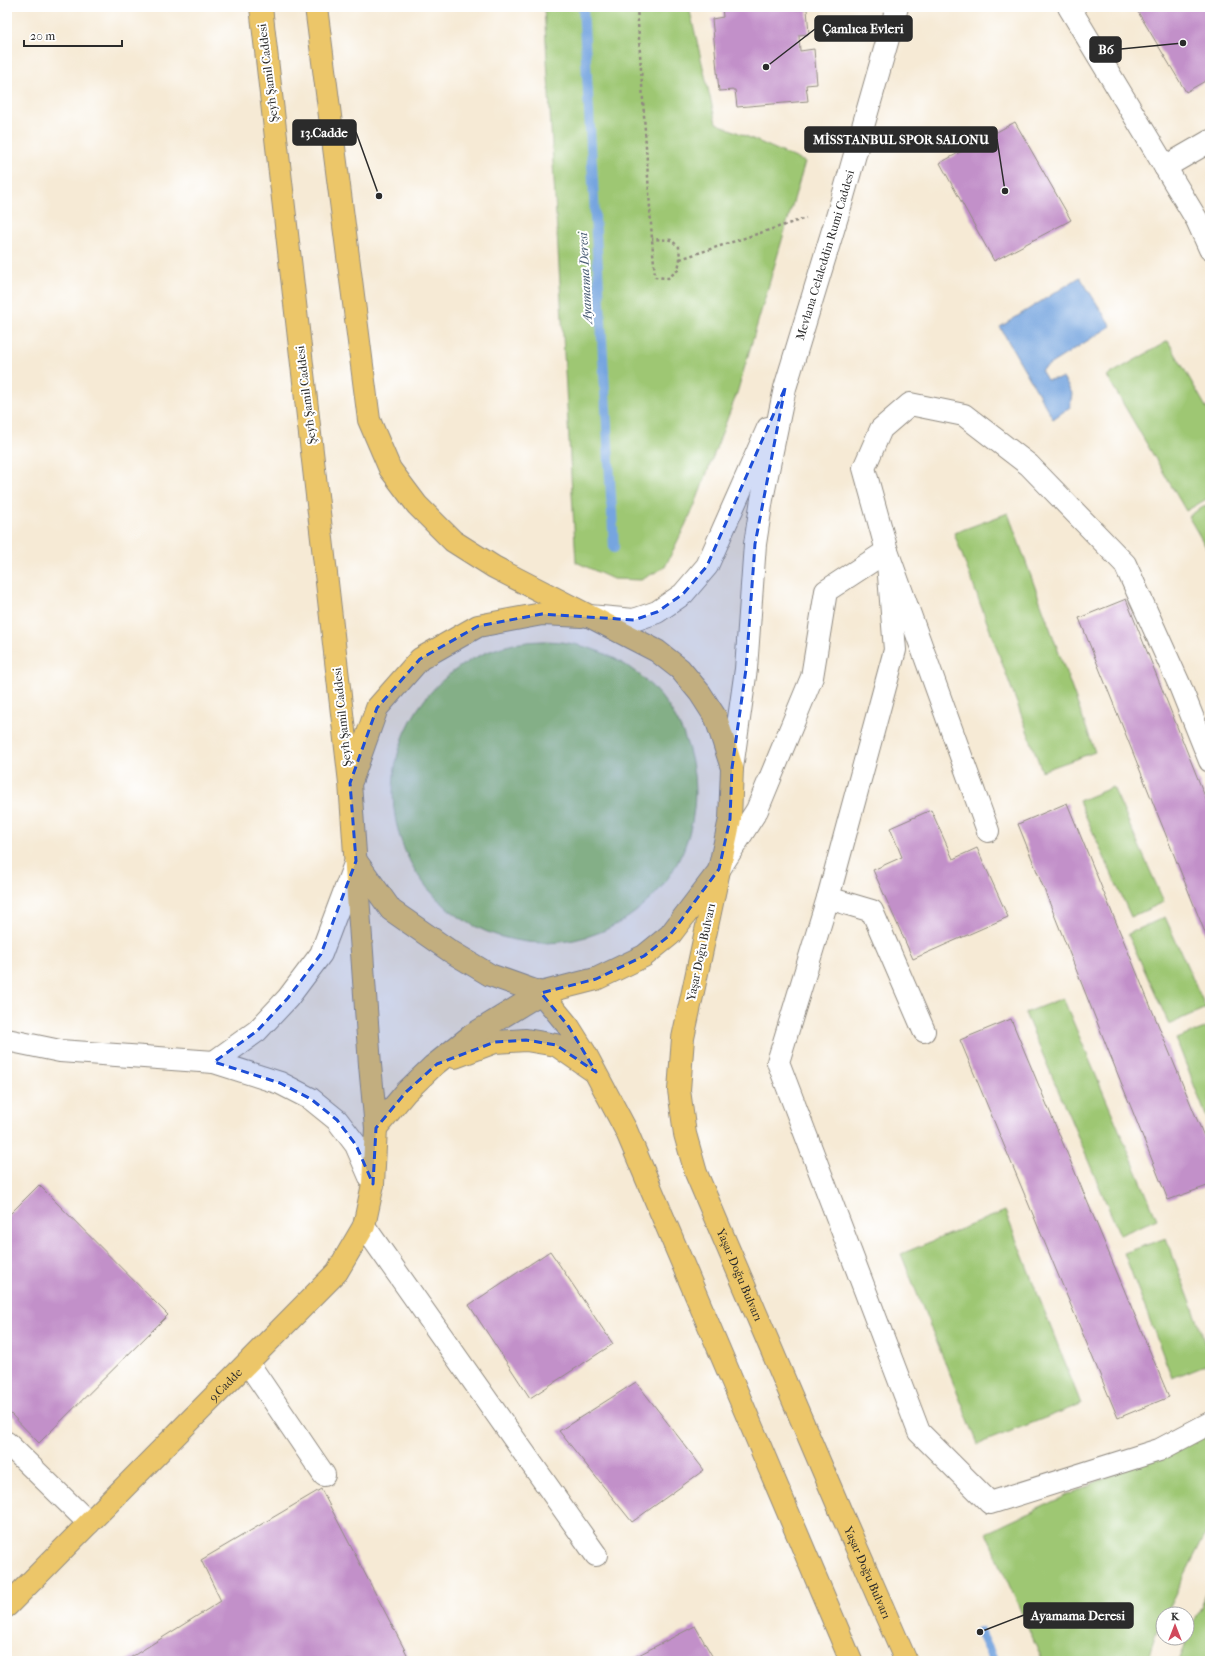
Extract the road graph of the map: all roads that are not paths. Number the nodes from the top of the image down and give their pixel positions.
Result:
1 (261, 7) edge
2 (316, 7) edge
3 (897, 7) edge
4 (1069, 7) edge
5 (1210, 140) edge
6 (1165, 167) junction
7 (1210, 249) edge
8 (785, 388) junction
9 (887, 551) junction
10 (589, 616) junction
11 (1210, 761) edge
12 (732, 768) junction
13 (350, 783) junction
14 (988, 831) dead end
15 (356, 862) junction
16 (719, 869) junction
17 (828, 898) junction
18 (541, 993) junction
19 (924, 1031) dead end
20 (7, 1040) edge
21 (214, 1062) junction
22 (437, 1064) junction
23 (596, 1072) junction
24 (376, 1128) junction
25 (373, 1184) junction
26 (364, 1226) junction
27 (248, 1363) junction
28 (1210, 1423) edge
29 (7, 1443) edge
30 (324, 1475) dead end
31 (89, 1523) junction
32 (596, 1555) dead end
33 (7, 1606) edge
34 (851, 1661) edge
35 (906, 1661) edge

1 - 13 main road, Şeyh Şamil Caddesi
2 - 10 main road
3 - 8 street, Mevlana Celaleddin Rumi Caddesi
4 - 6 street
5 - 6 street
6 - 7 street
8 - 10 street
8 - 12 street
9 - 11 street
9 - 14 street
9 - 16 street
9 - 17 street
10 - 12 main road, Yaşar Doğu Bulvarı
10 - 13 main road
12 - 16 main road, Yaşar Doğu Bulvarı
13 - 15 main road, Şeyh Şamil Caddesi
15 - 18 main road
15 - 21 street
15 - 24 main road, 9.Cadde
16 - 18 main road
16 - 35 main road, Yaşar Doğu Bulvarı
17 - 19 street
17 - 28 street
18 - 22 main road
18 - 23 main road
20 - 21 street
21 - 25 street
22 - 23 main road
22 - 24 main road
23 - 34 main road
24 - 25 main road, 9.Cadde
25 - 26 main road, 9.Cadde
26 - 27 main road, 9.Cadde
26 - 32 street
27 - 30 street
27 - 31 main road, 9.Cadde
29 - 31 street
31 - 33 main road, 9.Cadde

